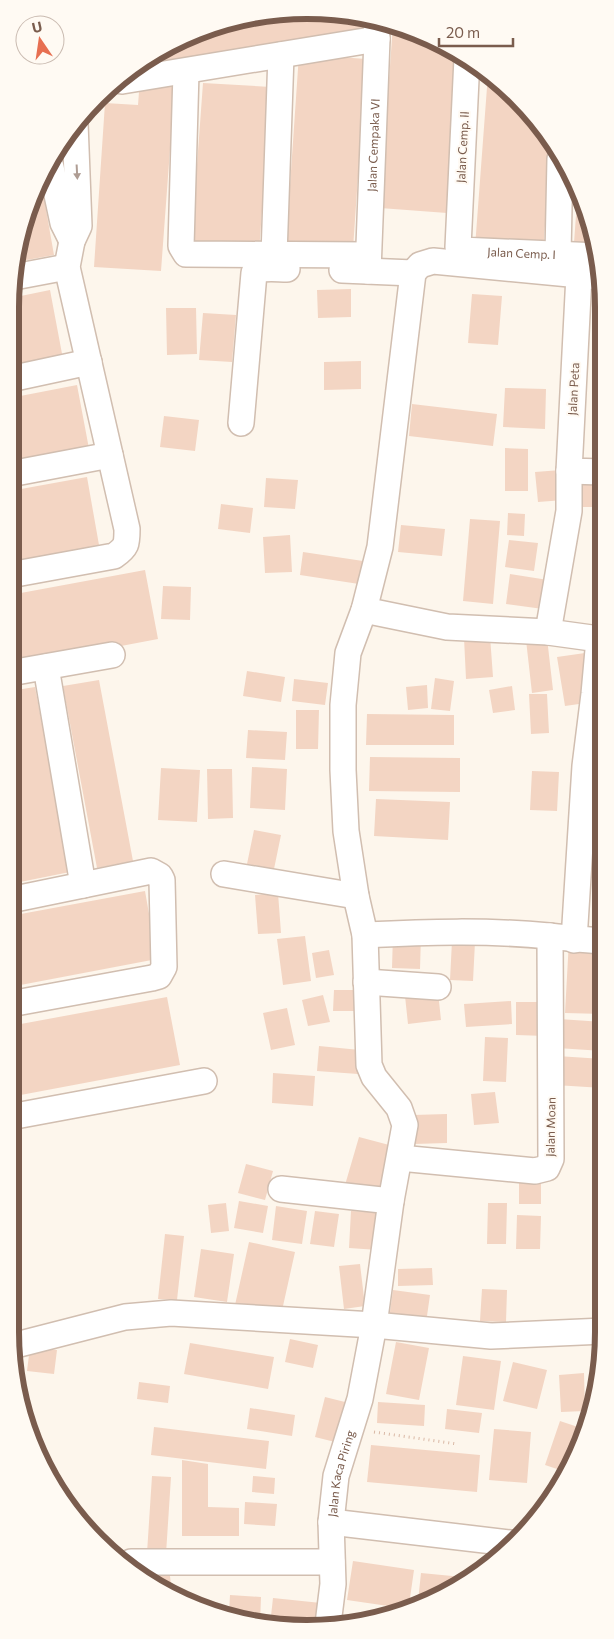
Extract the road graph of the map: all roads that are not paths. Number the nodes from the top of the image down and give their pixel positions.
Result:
1 (376, 30) edge
2 (282, 55) junction
3 (467, 67) edge
4 (186, 72) junction
5 (130, 80) edge
6 (75, 135) edge
7 (560, 168) edge
8 (52, 172) edge
9 (458, 235) joint
10 (72, 241) junction
11 (558, 254) junction
12 (274, 255) junction
13 (591, 256) edge
14 (368, 263) junction
15 (67, 267) junction
16 (413, 273) junction
17 (20, 276) edge
18 (590, 276) edge
19 (89, 362) junction
20 (19, 377) edge
21 (241, 424) dead end
22 (110, 455) junction
23 (569, 471) junction
24 (19, 472) edge
25 (595, 472) edge
26 (19, 573) edge
27 (364, 610) junction
28 (595, 631) edge
29 (548, 632) junction
30 (112, 655) dead end
31 (46, 667) junction
32 (19, 672) edge
33 (595, 711) edge
34 (224, 874) dead end
35 (83, 885) junction
36 (356, 896) junction
37 (19, 898) edge
38 (365, 935) junction
39 (562, 938) junction
40 (595, 940) edge
41 (366, 982) junction
42 (438, 987) dead end
43 (19, 1002) edge
44 (204, 1080) dead end
45 (19, 1115) edge
46 (400, 1158) junction
47 (281, 1189) dead end
48 (391, 1201) junction
49 (374, 1325) junction
50 (595, 1331) edge
51 (19, 1344) edge
52 (331, 1522) junction
53 (504, 1542) edge
54 (133, 1562) edge
55 (332, 1562) junction
56 (329, 1620) edge

1 - 2 street
1 - 14 street, Jalan Cempaka VI
2 - 4 street
2 - 12 street
3 - 9 street, Jalan Cemp. II
4 - 5 street
4 - 12 street
6 -> 10 street
7 - 11 street
8 - 10 street
9 - 11 street, Jalan Cemp. I
10 - 15 street
11 - 13 street, Jalan Cemp. I
12 - 14 street
14 - 16 street
14 - 21 street
15 - 17 street
15 - 19 street
16 - 18 street
16 - 27 street, Jalan Kaca Piring
18 - 23 street, Jalan Peta
19 - 20 street
19 - 22 street
22 - 24 street
22 - 26 street
23 - 25 street
23 - 29 street, Jalan Peta
27 - 29 street
27 - 36 street, Jalan Kaca Piring
28 - 29 street
30 - 31 street
31 - 32 street
31 - 35 street
33 - 39 street
34 - 36 street
35 - 37 street
35 - 43 street
36 - 38 street, Jalan Kaca Piring
38 - 39 street
38 - 41 street, Jalan Kaca Piring
39 - 40 street
39 - 46 street, Jalan Moan
41 - 42 street
41 - 46 street, Jalan Kaca Piring
44 - 45 street
46 - 48 street, Jalan Kaca Piring
47 - 48 street
48 - 49 street, Jalan Kaca Piring
49 - 50 street
49 - 51 street
49 - 52 street, Jalan Kaca Piring
52 - 53 street
52 - 55 street, Jalan Kaca Piring
54 - 55 street
55 - 56 street, Jalan Kaca Piring

